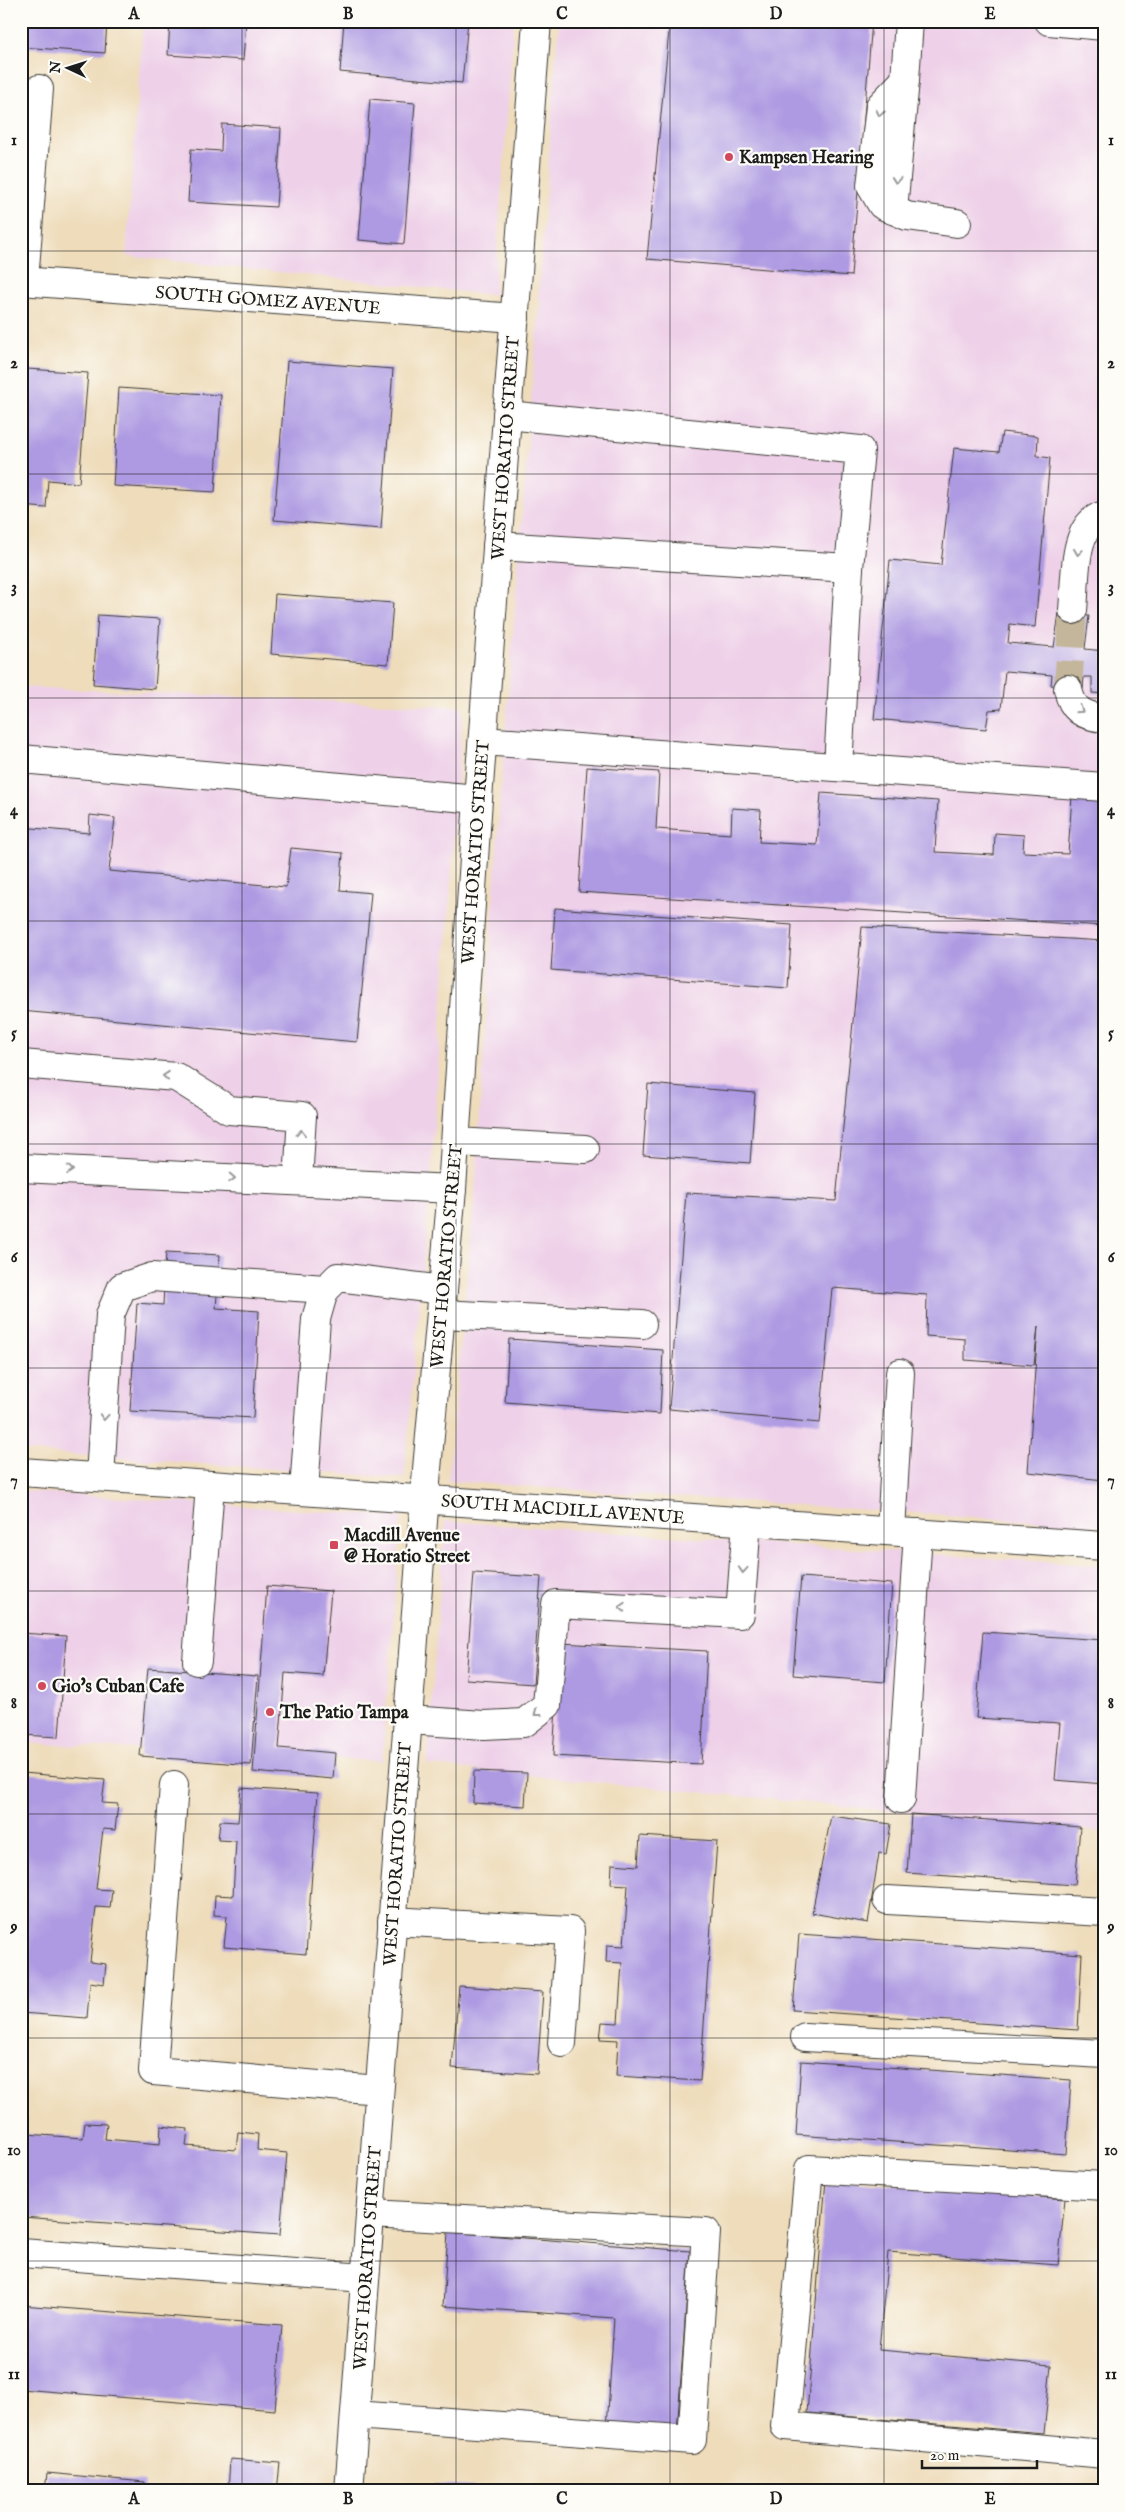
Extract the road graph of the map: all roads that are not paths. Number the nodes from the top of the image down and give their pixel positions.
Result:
1 (537, 21) edge
2 (908, 21) edge
3 (1049, 21) edge
4 (1104, 26) edge
5 (39, 89) dead end
6 (25, 205) edge
7 (957, 223) dead end
8 (22, 281) edge
9 (515, 318) junction
10 (507, 415) junction
11 (1104, 515) edge
12 (498, 546) junction
13 (849, 568) junction
14 (1073, 610) tunnel mouth
15 (1068, 689) tunnel mouth
16 (1104, 718) edge
17 (482, 741) junction
18 (21, 759) edge
19 (838, 767) junction
20 (1104, 787) edge
21 (478, 799) junction
22 (21, 1064) edge
23 (456, 1142) junction
24 (585, 1149) dead end
25 (21, 1168) edge
26 (298, 1182) junction
27 (452, 1189) junction
28 (326, 1289) junction
29 (442, 1302) junction
30 (642, 1324) dead end
31 (900, 1373) dead end
32 (21, 1472) edge
33 (100, 1477) junction
34 (210, 1485) junction
35 (304, 1491) junction
36 (424, 1499) junction
37 (747, 1521) junction
38 (892, 1531) junction
39 (918, 1533) junction
40 (1104, 1546) edge
41 (197, 1661) dead end
42 (408, 1720) junction
43 (174, 1785) dead end
44 (901, 1798) dead end
45 (887, 1900) dead end
46 (1104, 1912) edge
47 (392, 1921) junction
48 (805, 2037) dead end
49 (562, 2043) dead end
50 (1104, 2054) edge
51 (379, 2090) junction
52 (1104, 2186) edge
53 (370, 2214) junction
54 (21, 2253) edge
55 (366, 2278) junction
56 (355, 2415) junction
57 (1104, 2454) edge
58 (349, 2491) edge

1 - 9 street, WEST HORATIO STREET
2 -> 7 street
3 - 4 street
5 - 6 street
6 - 8 street
8 - 9 street, SOUTH GOMEZ AVENUE
9 - 10 street, WEST HORATIO STREET
10 - 12 street, WEST HORATIO STREET
10 - 13 street
11 -> 14 street
12 - 13 street
12 - 17 street, WEST HORATIO STREET
13 - 19 street
15 -> 16 street
17 - 19 street
17 - 21 street, WEST HORATIO STREET
18 - 21 street
19 - 20 street
21 - 23 street, WEST HORATIO STREET
26 -> 22 street
23 - 24 street
23 - 27 street, WEST HORATIO STREET
25 -> 26 street
26 - 27 street
27 - 29 street, WEST HORATIO STREET
28 - 29 street
28 -> 33 street
28 - 35 street
29 - 30 street
29 - 36 street, WEST HORATIO STREET
31 - 38 street
32 - 33 street, SOUTH MACDILL AVENUE
33 - 34 street, SOUTH MACDILL AVENUE
34 - 35 street, SOUTH MACDILL AVENUE
34 - 41 street
35 - 36 street, SOUTH MACDILL AVENUE
36 - 37 street, SOUTH MACDILL AVENUE
36 - 42 street, WEST HORATIO STREET
37 - 38 street, SOUTH MACDILL AVENUE
37 -> 42 street
38 - 39 street, SOUTH MACDILL AVENUE
39 - 40 street, SOUTH MACDILL AVENUE
39 - 44 street
42 - 47 street, WEST HORATIO STREET
43 - 51 street
45 - 46 street
47 - 49 street
47 - 51 street, WEST HORATIO STREET
48 - 50 street
51 - 53 street, WEST HORATIO STREET
52 - 57 street
53 - 55 street, WEST HORATIO STREET
53 - 56 street
54 - 55 street
55 - 56 street, WEST HORATIO STREET
56 - 58 street, WEST HORATIO STREET

